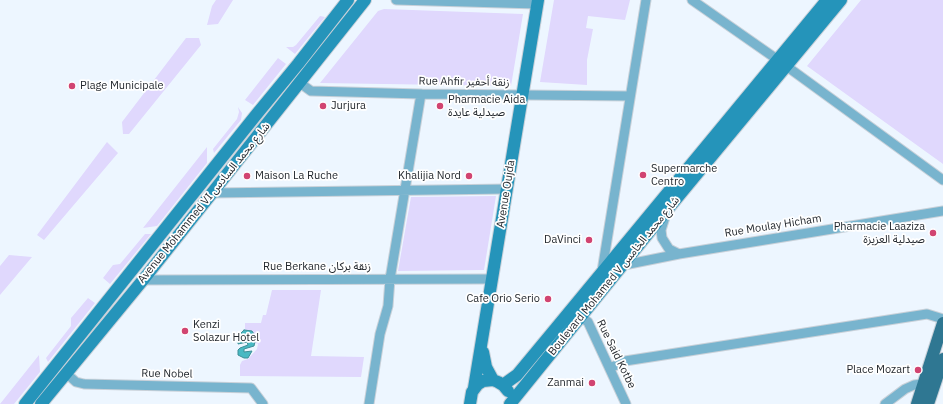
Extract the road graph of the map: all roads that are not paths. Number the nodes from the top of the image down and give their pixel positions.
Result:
1 (348, 0) edge
2 (365, 0) edge
3 (396, 0) edge
4 (646, 0) edge
5 (692, 0) edge
6 (827, 0) edge
7 (841, 0) edge
8 (538, 2) edge
9 (782, 63) junction
10 (300, 83) junction
11 (421, 94) junction
12 (522, 95) junction
13 (629, 96) junction
14 (943, 180) edge
15 (507, 189) junction
16 (405, 190) junction
17 (212, 193) junction
18 (667, 210) junction
19 (943, 211) edge
20 (679, 254) junction
21 (624, 265) junction
22 (602, 272) junction
23 (390, 278) junction
24 (492, 279) junction
25 (143, 280) junction
26 (581, 317) junction
27 (943, 319) edge
28 (943, 323) edge
29 (482, 342) junction
30 (943, 359) edge
31 (610, 368) junction
32 (66, 373) junction
33 (498, 383) junction
34 (929, 383) junction
35 (474, 388) junction
36 (25, 404) edge
37 (41, 404) edge
38 (263, 404) edge
39 (368, 404) edge
40 (470, 404) edge
41 (510, 404) edge
42 (626, 404) edge
43 (885, 404) edge
44 (916, 404) edge
45 (928, 404) edge

1 - 36 main road, Avenue Mohammed VI شارع محمد السادس
2 - 10 main road, Avenue Mohammed VI شارع محمد السادس
3 - 8 street
4 - 13 street
5 - 9 street
6 - 9 main road, Boulevard Mohamed V شارع محمد الخامس
7 - 9 main road, Boulevard Mohamed V شارع محمد الخامس
8 - 12 main road, Avenue Oujda
9 - 14 street
9 - 18 main road, Boulevard Mohamed V شارع محمد الخامس
9 - 22 main road, Boulevard Mohamed V شارع محمد الخامس
10 - 11 street, Rue Ahfir زنقة أحفير
10 - 17 main road, Avenue Mohammed VI شارع محمد السادس
11 - 12 street, Rue Ahfir زنقة أحفير
11 - 16 street
12 - 13 street, Rue Ahfir زنقة أحفير
12 - 15 main road, Avenue Oujda
13 - 22 street
15 - 16 street
15 - 24 main road, Avenue Oujda
16 - 17 street
16 - 23 street
17 - 25 main road, Avenue Mohammed VI شارع محمد السادس
18 - 20 street
18 - 21 main road, Boulevard Mohamed V شارع محمد الخامس
19 - 20 street, Rue Moulay Hicham
20 - 21 street, Rue Moulay Hicham
21 - 26 main road, Boulevard Mohamed V شارع محمد الخامس
22 - 33 main road, Boulevard Mohamed V شارع محمد الخامس
23 - 24 street, Rue Berkane زنقة بركان
23 - 25 street, Rue Berkane زنقة بركان
23 - 39 street
24 - 29 main road, Avenue Oujda
25 - 32 main road, Avenue Mohammed VI شارع محمد السادس
26 - 31 street, Rue Said Kotbe
26 - 41 main road, Boulevard Mohamed V شارع محمد الخامس
27 - 31 street
28 - 34 main road
29 - 33 main road
29 - 35 main road, Avenue Oujda
30 - 34 main road
31 - 42 street, Rue Said Kotbe
32 - 37 main road, Avenue Mohammed VI شارع محمد السادس
32 - 38 street, Rue Nobel
33 - 35 main road, Boulevard Mohamed V شارع محمد الخامس
33 - 41 main road
34 - 43 street
34 - 44 main road
34 - 45 main road
35 - 40 main road, Avenue Oujda

